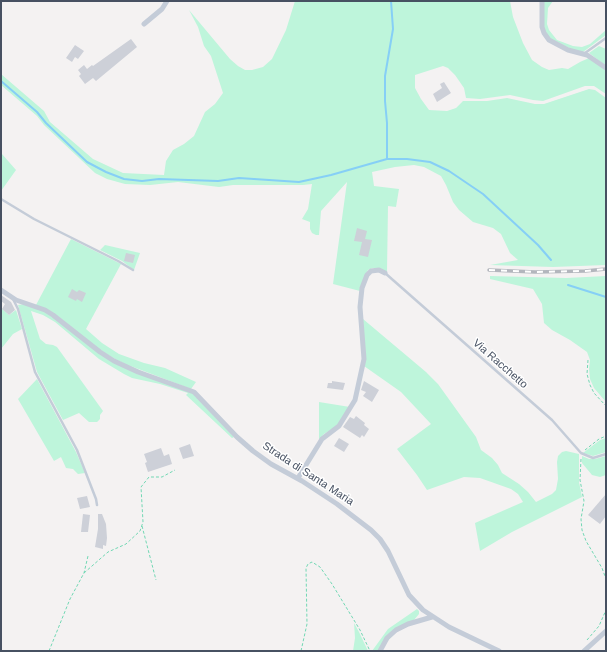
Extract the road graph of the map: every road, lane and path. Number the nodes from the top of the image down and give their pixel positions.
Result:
1 (167, 1) edge
2 (542, 1) edge
3 (144, 24) dead end
4 (606, 38) edge
5 (585, 54) junction
6 (606, 68) edge
7 (1, 199) edge
8 (133, 270) dead end
9 (385, 273) joint
10 (1, 290) edge
11 (12, 298) junction
12 (588, 360) dead end
13 (606, 406) edge
14 (606, 436) edge
15 (581, 453) junction
16 (606, 454) edge
17 (175, 470) dead end
18 (298, 478) junction
19 (97, 505) dead end
20 (142, 525) junction
21 (88, 556) dead end
22 (84, 573) junction
23 (156, 580) dead end
24 (606, 580) edge
25 (606, 610) edge
26 (432, 616) junction
27 (606, 631) edge
28 (583, 644) dead end
29 (49, 651) edge
30 (302, 651) edge
31 (370, 651) edge
32 (380, 651) edge
33 (499, 651) edge
34 (584, 651) edge

1 - 3 street
2 - 5 street
4 - 5 lane
5 - 6 street
7 - 8 lane
9 - 15 lane, Via Racchetto
9 - 18 street
10 - 11 street, Strada di Santa Maria
11 - 18 street, Strada di Santa Maria
11 - 19 lane
12 - 13 path
14 - 15 path
15 - 16 lane
15 - 24 path
17 - 20 path
18 - 26 street, Strada di Santa Maria
20 - 22 path
20 - 23 path
21 - 22 path
22 - 29 path
25 - 28 path
26 - 32 street
26 - 33 street, Strada di Santa Maria
27 - 34 street
30 - 31 path

